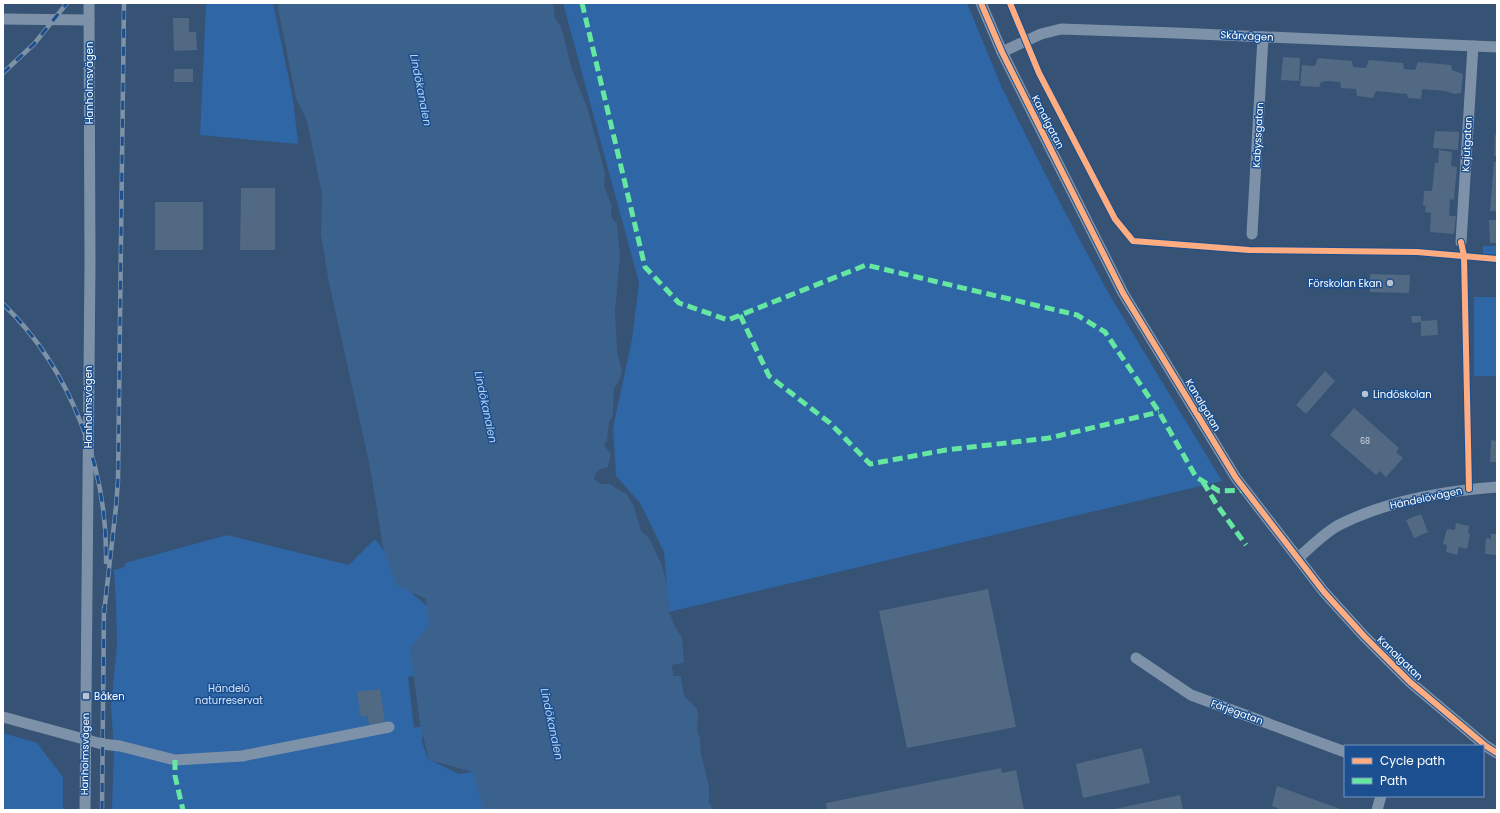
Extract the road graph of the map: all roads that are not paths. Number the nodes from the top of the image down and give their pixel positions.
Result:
1 (89, 3) edge
2 (981, 3) edge
3 (3, 19) edge
4 (89, 20) junction
5 (1263, 37) junction
6 (1473, 46) junction
7 (1497, 48) edge
8 (1002, 52) junction
9 (1252, 234) dead end
10 (1461, 242) dead end
11 (1497, 487) edge
12 (1298, 558) junction
13 (1136, 658) dead end
14 (3, 717) edge
15 (389, 727) dead end
16 (86, 740) junction
17 (1482, 745) edge
18 (1484, 747) edge
19 (1344, 752) edge
20 (1497, 753) edge
21 (1381, 797) edge
22 (85, 810) edge
23 (1377, 810) edge

1 - 4 street, Hanholmsvägen
2 - 8 street, Kanalgatan
3 - 4 street
4 - 16 street, Hanholmsvägen
5 - 6 street, Skårvägen
5 - 8 street, Skårvägen
5 - 9 street, Kabyssgatan
6 - 7 street, Skårvägen
6 - 10 street, Kajutgatan
8 - 12 street, Kanalgatan
11 - 12 street, Händelövägen
12 - 17 street, Kanalgatan
13 - 19 street, Färjegatan
14 - 16 street
15 - 16 street
16 - 22 street, Hanholmsvägen
18 - 20 street, Kanalgatan
21 - 23 street

